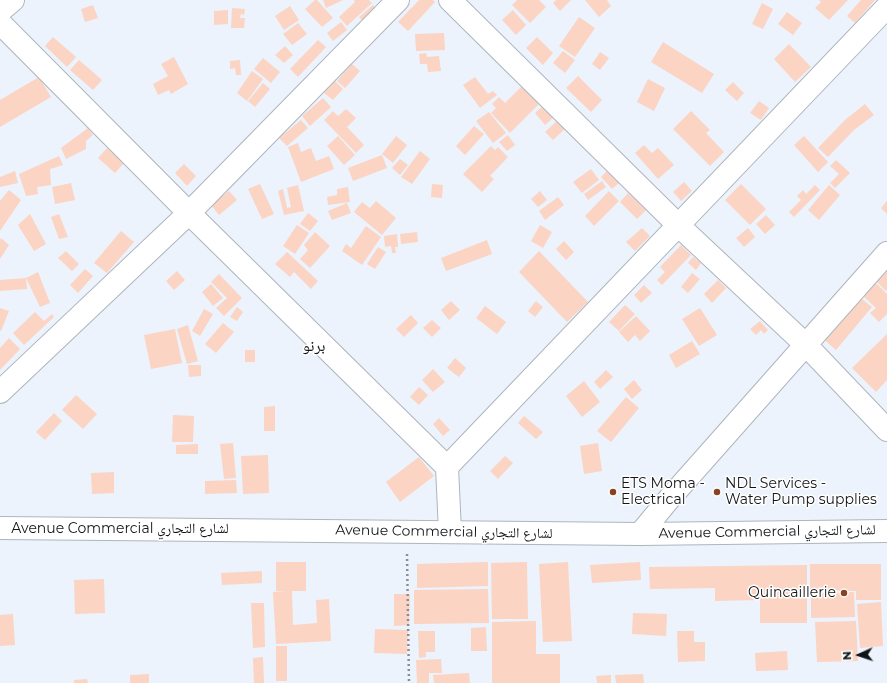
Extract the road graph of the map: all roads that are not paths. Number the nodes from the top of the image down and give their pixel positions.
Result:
1 (13, 0) edge
2 (398, 0) edge
3 (450, 0) edge
4 (887, 7) edge
5 (0, 11) edge
6 (0, 23) edge
7 (189, 213) junction
8 (678, 224) junction
9 (887, 252) edge
10 (806, 345) junction
11 (0, 392) edge
12 (887, 430) edge
13 (447, 467) junction
14 (0, 528) edge
15 (887, 531) edge
16 (450, 532) junction
17 (640, 534) junction

1 - 5 street
2 - 7 street
3 - 8 street
4 - 8 street
6 - 7 street
7 - 11 street
7 - 13 street
8 - 10 street
8 - 13 street
9 - 10 street
10 - 12 street
10 - 17 street
13 - 16 street
14 - 16 street, Avenue Commercial لشارع التجاري
15 - 17 street, Avenue Commercial لشارع التجاري
16 - 17 street, Avenue Commercial لشارع التجاري

